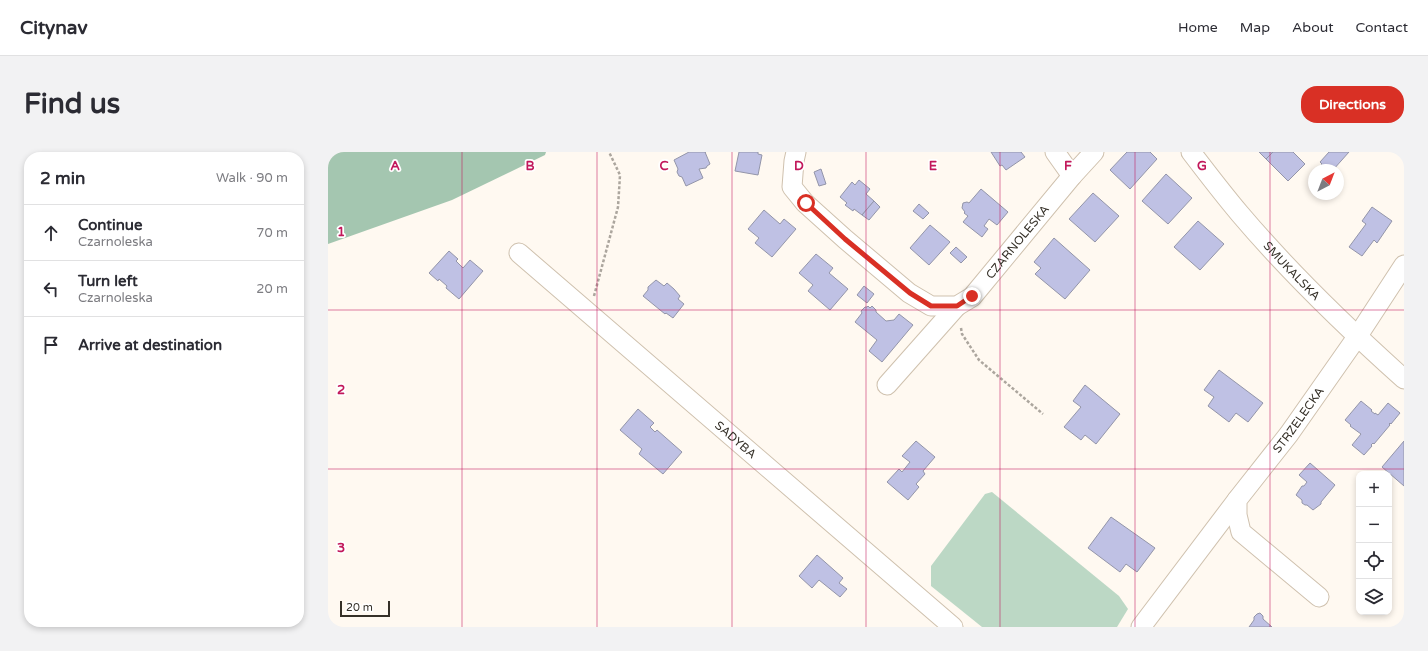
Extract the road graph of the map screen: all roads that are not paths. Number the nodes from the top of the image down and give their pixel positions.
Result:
1 (796, 152) edge
2 (1055, 152) edge
3 (1094, 152) edge
4 (1191, 152) edge
5 (1072, 176) junction
6 (519, 253) dead end
7 (1404, 265) edge
8 (957, 306) junction
9 (1357, 337) junction
10 (1404, 379) edge
11 (887, 385) dead end
12 (1237, 500) junction
13 (1319, 596) dead end
14 (953, 627) edge
15 (1141, 627) edge

1 - 8 street
2 - 5 street
3 - 5 street, CZARNOLESKA
4 - 9 street, SMUKALSKA
5 - 8 street, CZARNOLESKA
6 - 14 street, SADYBA
7 - 9 street, STRZELECKA
8 - 11 street, CZARNOLESKA
9 - 10 street, SMUKALSKA
9 - 12 street, STRZELECKA
12 - 13 street
12 - 15 street, STRZELECKA

